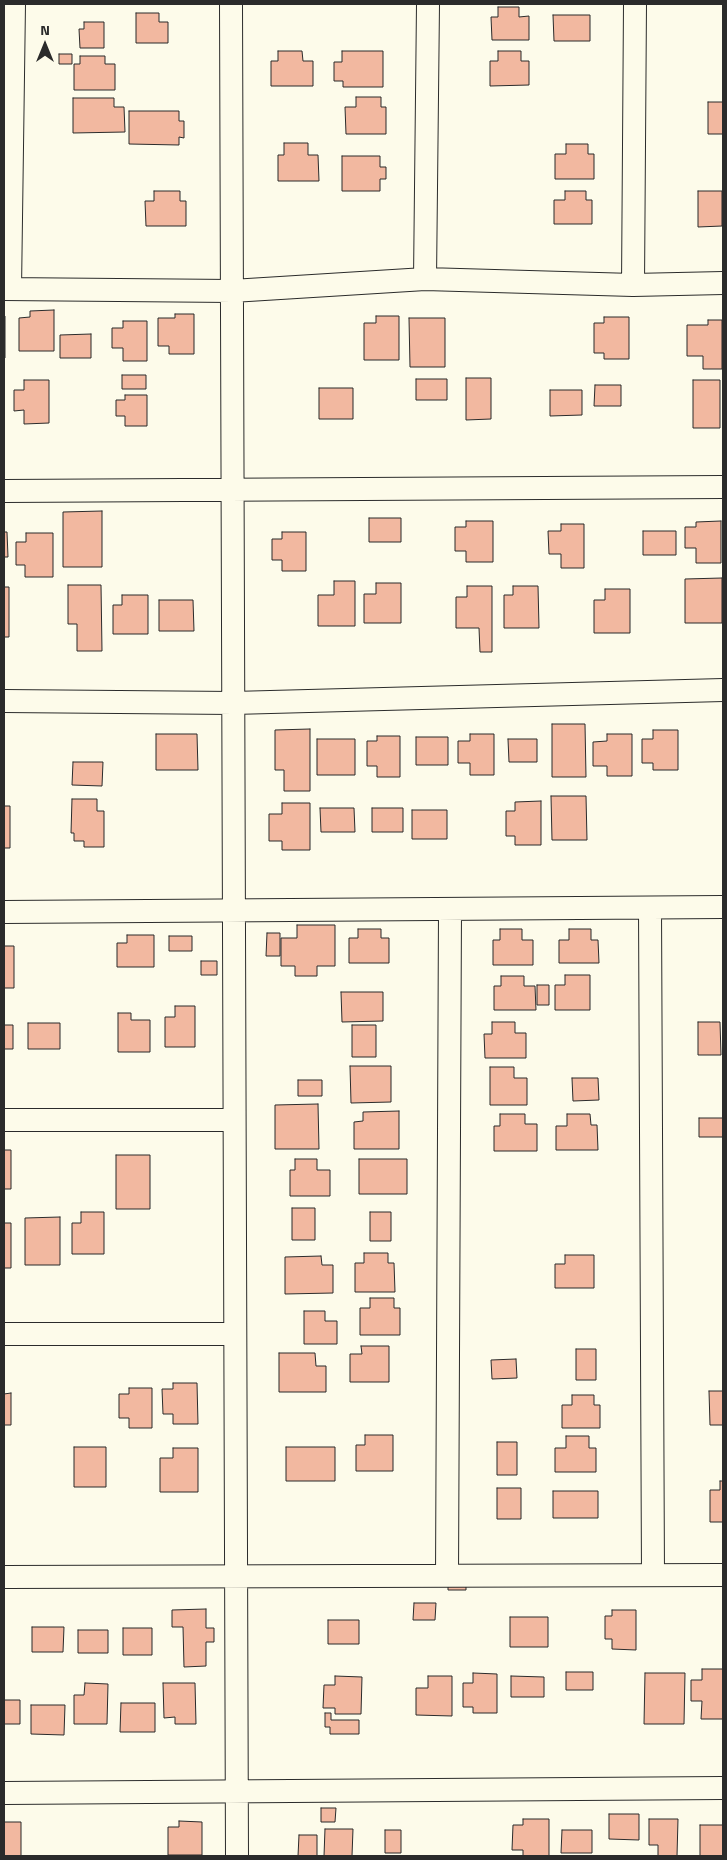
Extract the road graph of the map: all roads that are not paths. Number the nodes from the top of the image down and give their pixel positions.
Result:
1 (14, 4) edge
2 (231, 4) edge
3 (428, 4) edge
4 (635, 4) edge
5 (425, 279) junction
6 (723, 283) edge
7 (633, 285) junction
8 (7, 289) edge
9 (232, 291) junction
10 (723, 487) edge
11 (232, 490) junction
12 (4, 491) edge
13 (723, 690) edge
14 (4, 701) edge
15 (233, 703) junction
16 (723, 907) edge
17 (650, 908) junction
18 (450, 910) junction
19 (4, 912) edge
20 (234, 912) junction
21 (4, 1120) edge
22 (234, 1120) junction
23 (4, 1334) edge
24 (235, 1334) junction
25 (236, 1575) junction
26 (447, 1575) junction
27 (653, 1575) junction
28 (723, 1575) edge
29 (4, 1576) edge
30 (723, 1788) edge
31 (236, 1792) junction
32 (4, 1793) edge
33 (237, 1856) edge

1 - 8 street
2 - 9 street
3 - 5 street
4 - 7 street
5 - 7 street
5 - 9 street
6 - 7 street
8 - 9 street
9 - 11 street
10 - 11 street
11 - 12 street
11 - 15 street
13 - 15 street
14 - 15 street
15 - 20 street
16 - 17 street
17 - 18 street
17 - 27 street
18 - 20 street
18 - 26 street
19 - 20 street
20 - 22 street
21 - 22 street
22 - 24 street
23 - 24 street
24 - 25 street
25 - 26 street
25 - 29 street
25 - 31 street
26 - 27 street
27 - 28 street
30 - 31 street
31 - 32 street
31 - 33 street

